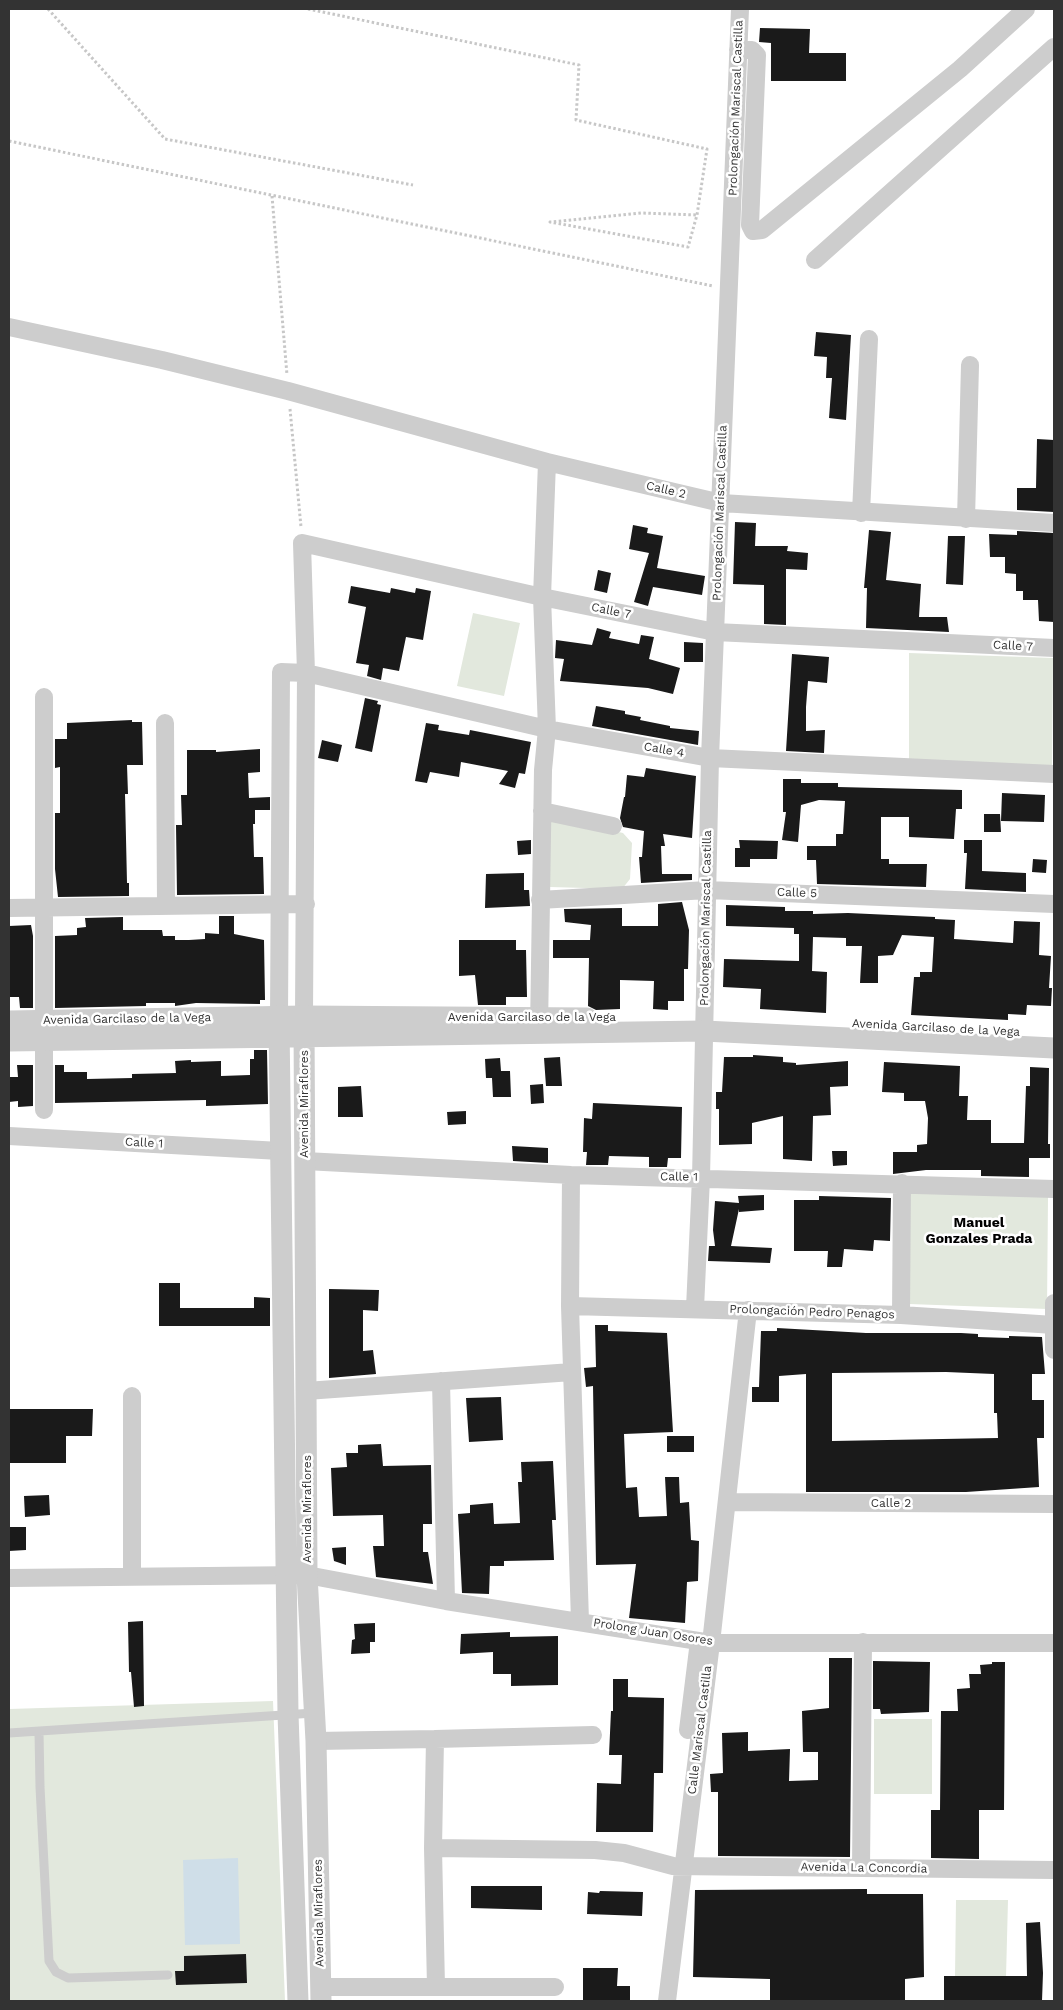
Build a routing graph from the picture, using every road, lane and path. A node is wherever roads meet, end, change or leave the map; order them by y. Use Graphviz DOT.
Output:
graph roads {
  1 [pos="48,9"];
  2 [pos="308,9"];
  3 [pos="740,9"];
  4 [pos="1026,9"];
  5 [pos="1054,47"];
  6 [pos="738,50"];
  7 [pos="9,141"];
  8 [pos="412,185"];
  9 [pos="272,196"];
  10 [pos="698,215"];
  11 [pos="815,260"];
  12 [pos="728,290"];
  13 [pos="9,327"];
  14 [pos="869,339"];
  15 [pos="970,365"];
  16 [pos="288,391"];
  17 [pos="547,462"];
  18 [pos="721,503"];
  19 [pos="861,513"];
  20 [pos="966,519"];
  21 [pos="1054,524"];
  22 [pos="302,543"];
  23 [pos="542,597"];
  24 [pos="715,632"];
  25 [pos="1054,648"];
  26 [pos="306,672"];
  27 [pos="44,697"];
  28 [pos="164,723"];
  29 [pos="546,729"];
  30 [pos="710,758"];
  31 [pos="1054,774"];
  32 [pos="542,811"];
  33 [pos="613,826"];
  34 [pos="707,890"];
  35 [pos="540,900"];
  36 [pos="281,904"];
  37 [pos="306,904"];
  38 [pos="1054,904"];
  39 [pos="166,906"];
  40 [pos="9,908"];
  41 [pos="45,908"];
  42 [pos="280,1016"];
  43 [pos="304,1016"];
  44 [pos="9,1021"];
  45 [pos="704,1024"];
  46 [pos="539,1026"];
  47 [pos="43,1030"];
  48 [pos="1054,1034"];
  49 [pos="279,1038"];
  50 [pos="304,1038"];
  51 [pos="9,1041"];
  52 [pos="1054,1048"];
  53 [pos="44,1110"];
  54 [pos="9,1136"];
  55 [pos="280,1151"];
  56 [pos="305,1161"];
  57 [pos="571,1175"];
  58 [pos="701,1178"];
  59 [pos="902,1183"];
  60 [pos="1054,1189"];
  61 [pos="1054,1303"];
  62 [pos="570,1306"];
  63 [pos="694,1308"];
  64 [pos="748,1310"];
  65 [pos="900,1315"];
  66 [pos="1054,1325"];
  67 [pos="1054,1350"];
  68 [pos="572,1372"];
  69 [pos="441,1381"];
  70 [pos="306,1391"];
  71 [pos="132,1396"];
  72 [pos="728,1502"];
  73 [pos="1054,1504"];
  74 [pos="286,1575"];
  75 [pos="308,1575"];
  76 [pos="132,1577"];
  77 [pos="9,1578"];
  78 [pos="446,1601"];
  79 [pos="580,1621"];
  80 [pos="705,1642"];
  81 [pos="863,1642"];
  82 [pos="1054,1643"];
  83 [pos="315,1713"];
  84 [pos="288,1714"];
  85 [pos="39,1732"];
  86 [pos="9,1733"];
  87 [pos="593,1735"];
  88 [pos="434,1739"];
  89 [pos="316,1741"];
  90 [pos="433,1848"];
  91 [pos="678,1866"];
  92 [pos="861,1868"];
  93 [pos="1054,1870"];
  94 [pos="168,1975"];
  95 [pos="436,1987"];
  96 [pos="555,1987"];
  97 [pos="321,1994"];
  98 [pos="298,2001"];
  99 [pos="655,2001"];
  100 [pos="667,2001"];
  1 -- 8 [label="path"];
  2 -- 10 [label="path"];
  3 -- 6 [label="street, Prolongación Mariscal Castilla"];
  4 -- 6 [label="street"];
  5 -- 11 [label="street"];
  6 -- 12 [label="street, Prolongación Mariscal Castilla"];
  7 -- 9 [label="path"];
  9 -- 12 [label="path"];
  9 -- 16 [label="path"];
  10 -- 10 [label="path"];
  12 -- 18 [label="street, Prolongación Mariscal Castilla"];
  13 -- 16 [label="street, Calle 2"];
  14 -- 19 [label="street"];
  15 -- 20 [label="street"];
  16 -- 17 [label="street, Calle 2"];
  16 -- 22 [label="path"];
  17 -- 18 [label="street, Calle 2"];
  17 -- 23 [label="street"];
  18 -- 19 [label="street, Calle 2"];
  18 -- 24 [label="street, Prolongación Mariscal Castilla"];
  19 -- 20 [label="street, Calle 2"];
  20 -- 21 [label="street, Calle 2"];
  22 -- 23 [label="street, Calle 7"];
  22 -- 26 [label="street"];
  23 -- 24 [label="street, Calle 7"];
  23 -- 29 [label="street"];
  24 -- 25 [label="street, Calle 7"];
  24 -- 30 [label="street, Prolongación Mariscal Castilla"];
  26 -- 29 [label="street, Calle 4"];
  26 -- 36 [label="street, Calle 4"];
  26 -- 37 [label="street"];
  27 -- 41 [label="street"];
  28 -- 39 [label="street"];
  29 -- 30 [label="street, Calle 4"];
  29 -- 32 [label="street"];
  30 -- 31 [label="street, Calle 4"];
  30 -- 34 [label="street, Prolongación Mariscal Castilla"];
  32 -- 33 [label="street"];
  32 -- 35 [label="street"];
  34 -- 35 [label="street, Calle 5"];
  34 -- 38 [label="street, Calle 5"];
  34 -- 45 [label="street, Prolongación Mariscal Castilla"];
  35 -- 46 [label="street"];
  36 -- 37 [label="street"];
  36 -- 39 [label="street"];
  36 -- 42 [label="street"];
  37 -- 43 [label="street"];
  39 -- 41 [label="street"];
  40 -- 41 [label="street"];
  41 -- 47 [label="street"];
  42 -- 43 [label="street, Avenida Garcilaso de la Vega"];
  42 -- 47 [label="street, Avenida Garcilaso de la Vega"];
  42 -- 49 [label="street, Avenida Miraflores"];
  43 -- 46 [label="street, Avenida Garcilaso de la Vega"];
  43 -- 50 [label="street, Avenida Miraflores"];
  44 -- 47 [label="street, Avenida Garcilaso de la Vega"];
  45 -- 46 [label="street, Avenida Garcilaso de la Vega"];
  45 -- 48 [label="street, Avenida Garcilaso de la Vega"];
  45 -- 52 [label="street, Avenida Garcilaso de la Vega"];
  45 -- 58 [label="street, Prolongación Mariscal Castilla"];
  46 -- 50 [label="street, Avenida Garcilaso de la Vega"];
  47 -- 49 [label="street, Avenida Garcilaso de la Vega"];
  47 -- 51 [label="street"];
  47 -- 53 [label="street"];
  49 -- 50 [label="street, Avenida Garcilaso de la Vega"];
  49 -- 55 [label="street, Avenida Miraflores"];
  50 -- 56 [label="street, Avenida Miraflores"];
  54 -- 55 [label="street, Calle 1"];
  55 -- 74 [label="street, Avenida Miraflores"];
  56 -- 57 [label="street, Calle 1"];
  56 -- 70 [label="street, Avenida Miraflores"];
  57 -- 58 [label="street, Calle 1"];
  57 -- 62 [label="street"];
  58 -- 59 [label="street, Calle 1"];
  58 -- 63 [label="street, Prolongación Mariscal Castilla"];
  59 -- 60 [label="street, Calle 1"];
  59 -- 65 [label="street"];
  61 -- 66 [label="street"];
  62 -- 63 [label="street, Prolongación Pedro Penagos"];
  62 -- 68 [label="street"];
  63 -- 64 [label="street, Prolongación Pedro Penagos"];
  64 -- 65 [label="street, Prolongación Pedro Penagos"];
  64 -- 72 [label="street, Calle Mariscal Castilla"];
  65 -- 66 [label="street, Prolongación Pedro Penagos"];
  66 -- 67 [label="street"];
  68 -- 69 [label="street"];
  68 -- 79 [label="street"];
  69 -- 70 [label="street"];
  69 -- 78 [label="street"];
  70 -- 75 [label="street, Avenida Miraflores"];
  71 -- 76 [label="street"];
  72 -- 73 [label="street, Calle 2"];
  72 -- 80 [label="street, Calle Mariscal Castilla"];
  74 -- 75 [label="street, Prolong Juan Osores"];
  74 -- 76 [label="street, Prolong Juan Osores"];
  74 -- 84 [label="street, Avenida Miraflores"];
  75 -- 78 [label="street, Prolong Juan Osores"];
  75 -- 83 [label="street, Avenida Miraflores"];
  76 -- 77 [label="street, Prolong Juan Osores"];
  78 -- 79 [label="street, Prolong Juan Osores"];
  79 -- 80 [label="street, Prolong Juan Osores"];
  80 -- 81 [label="street, Prolong Juan Osores"];
  80 -- 91 [label="street, Calle Mariscal Castilla"];
  81 -- 82 [label="street, Prolong Juan Osores"];
  81 -- 92 [label="street"];
  83 -- 84 [label="lane"];
  83 -- 89 [label="street, Avenida Miraflores"];
  84 -- 85 [label="lane"];
  84 -- 98 [label="street, Avenida Miraflores"];
  85 -- 86 [label="lane"];
  85 -- 94 [label="lane"];
  87 -- 88 [label="street"];
  88 -- 89 [label="street"];
  88 -- 90 [label="street"];
  89 -- 97 [label="street, Avenida Miraflores"];
  90 -- 91 [label="street, Avenida La Concordia"];
  90 -- 95 [label="street"];
  91 -- 92 [label="street, Avenida La Concordia"];
  91 -- 99 [label="street, Calle Mariscal Castilla"];
  91 -- 100 [label="street, Calle Mariscal Castilla"];
  92 -- 93 [label="street, Avenida La Concordia"];
  95 -- 96 [label="street"];
  95 -- 97 [label="street"];
}
